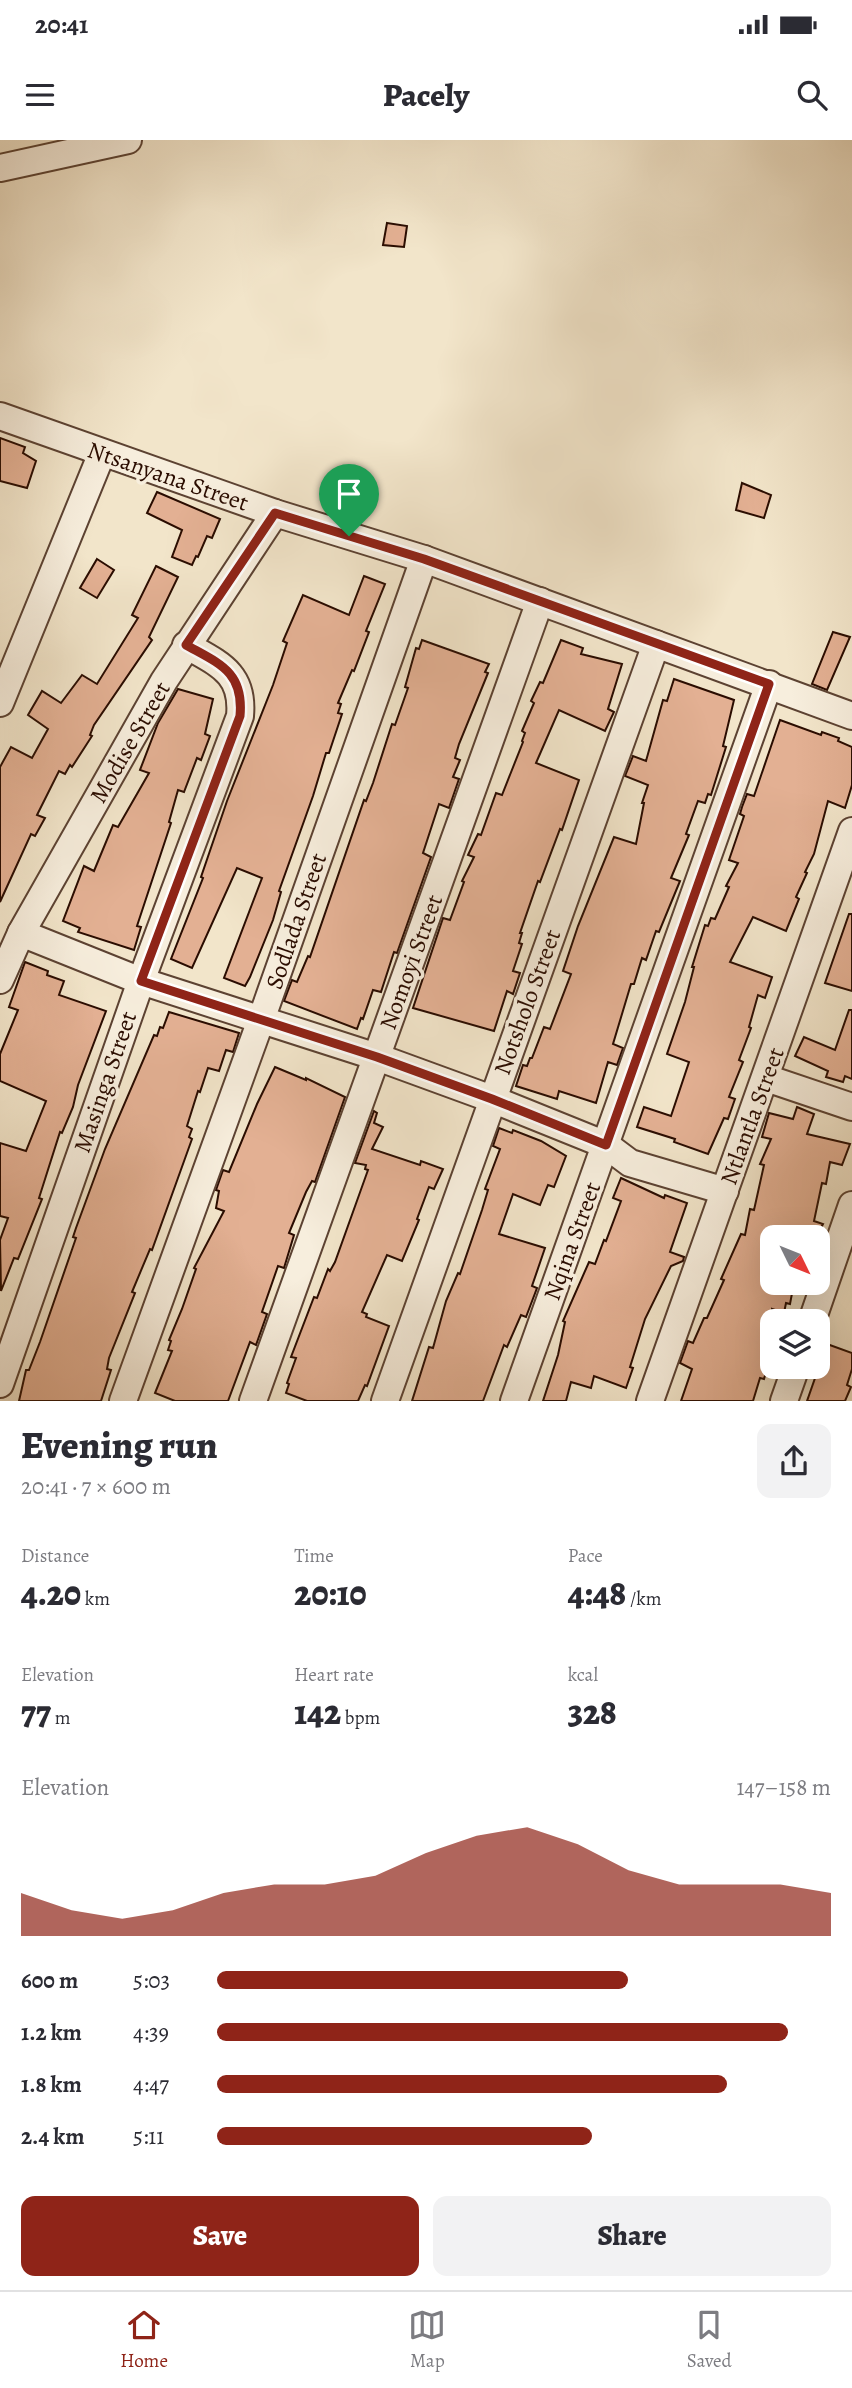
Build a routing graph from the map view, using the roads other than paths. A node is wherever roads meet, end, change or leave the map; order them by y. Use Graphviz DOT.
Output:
graph roads {
  1 [pos="128,140"];
  2 [pos="0,168"];
  3 [pos="0,416"];
  4 [pos="102,453"];
  5 [pos="275,513"];
  6 [pos="424,559"];
  7 [pos="540,601"];
  8 [pos="656,644"];
  9 [pos="186,645"];
  10 [pos="769,684"];
  11 [pos="0,703"];
  12 [pos="852,716"];
  13 [pos="852,831"];
  14 [pos="21,933"];
  15 [pos="0,979"];
  16 [pos="141,981"];
  17 [pos="261,1020"];
  18 [pos="377,1057"];
  19 [pos="766,1078"];
  20 [pos="492,1099"];
  21 [pos="852,1107"];
  22 [pos="606,1145"];
  23 [pos="725,1191"];
  24 [pos="852,1205"];
  25 [pos="816,1309"];
  26 [pos="792,1379"];
  27 [pos="0,1384"];
  28 [pos="123,1401"];
  29 [pos="254,1401"];
  30 [pos="385,1401"];
  31 [pos="514,1401"];
  32 [pos="650,1401"];
  33 [pos="785,1401"];
  1 -- 2 [label="street"];
  3 -- 4 [label="street, Ntsanyana Street"];
  4 -- 5 [label="street, Ntsanyana Street"];
  4 -- 11 [label="street"];
  5 -- 6 [label="street, Ntsanyana Street"];
  5 -- 9 [label="street, Modise Street"];
  6 -- 7 [label="street, Ntsanyana Street"];
  6 -- 17 [label="street, Sodlada Street"];
  7 -- 8 [label="street, Ntsanyana Street"];
  7 -- 18 [label="street, Nomoyi Street"];
  8 -- 10 [label="street, Ntsanyana Street"];
  8 -- 20 [label="street, Notsholo Street"];
  9 -- 14 [label="street, Modise Street"];
  9 -- 16 [label="street, Masinga Street"];
  10 -- 12 [label="street, Ntsanyana Street"];
  10 -- 22 [label="street, Nqina Street"];
  13 -- 19 [label="street, Ntlantla Street"];
  14 -- 15 [label="street, Modise Street"];
  14 -- 16 [label="street"];
  16 -- 17 [label="street"];
  16 -- 27 [label="street, Masinga Street"];
  17 -- 18 [label="street"];
  17 -- 28 [label="street, Sodlada Street"];
  18 -- 20 [label="street"];
  18 -- 29 [label="street, Nomoyi Street"];
  19 -- 21 [label="street"];
  19 -- 23 [label="street, Ntlantla Street"];
  20 -- 22 [label="street"];
  20 -- 30 [label="street, Notsholo Street"];
  22 -- 23 [label="street"];
  22 -- 31 [label="street, Nqina Street"];
  23 -- 32 [label="street, Ntlantla Street"];
  24 -- 25 [label="street"];
  26 -- 33 [label="street"];
}
